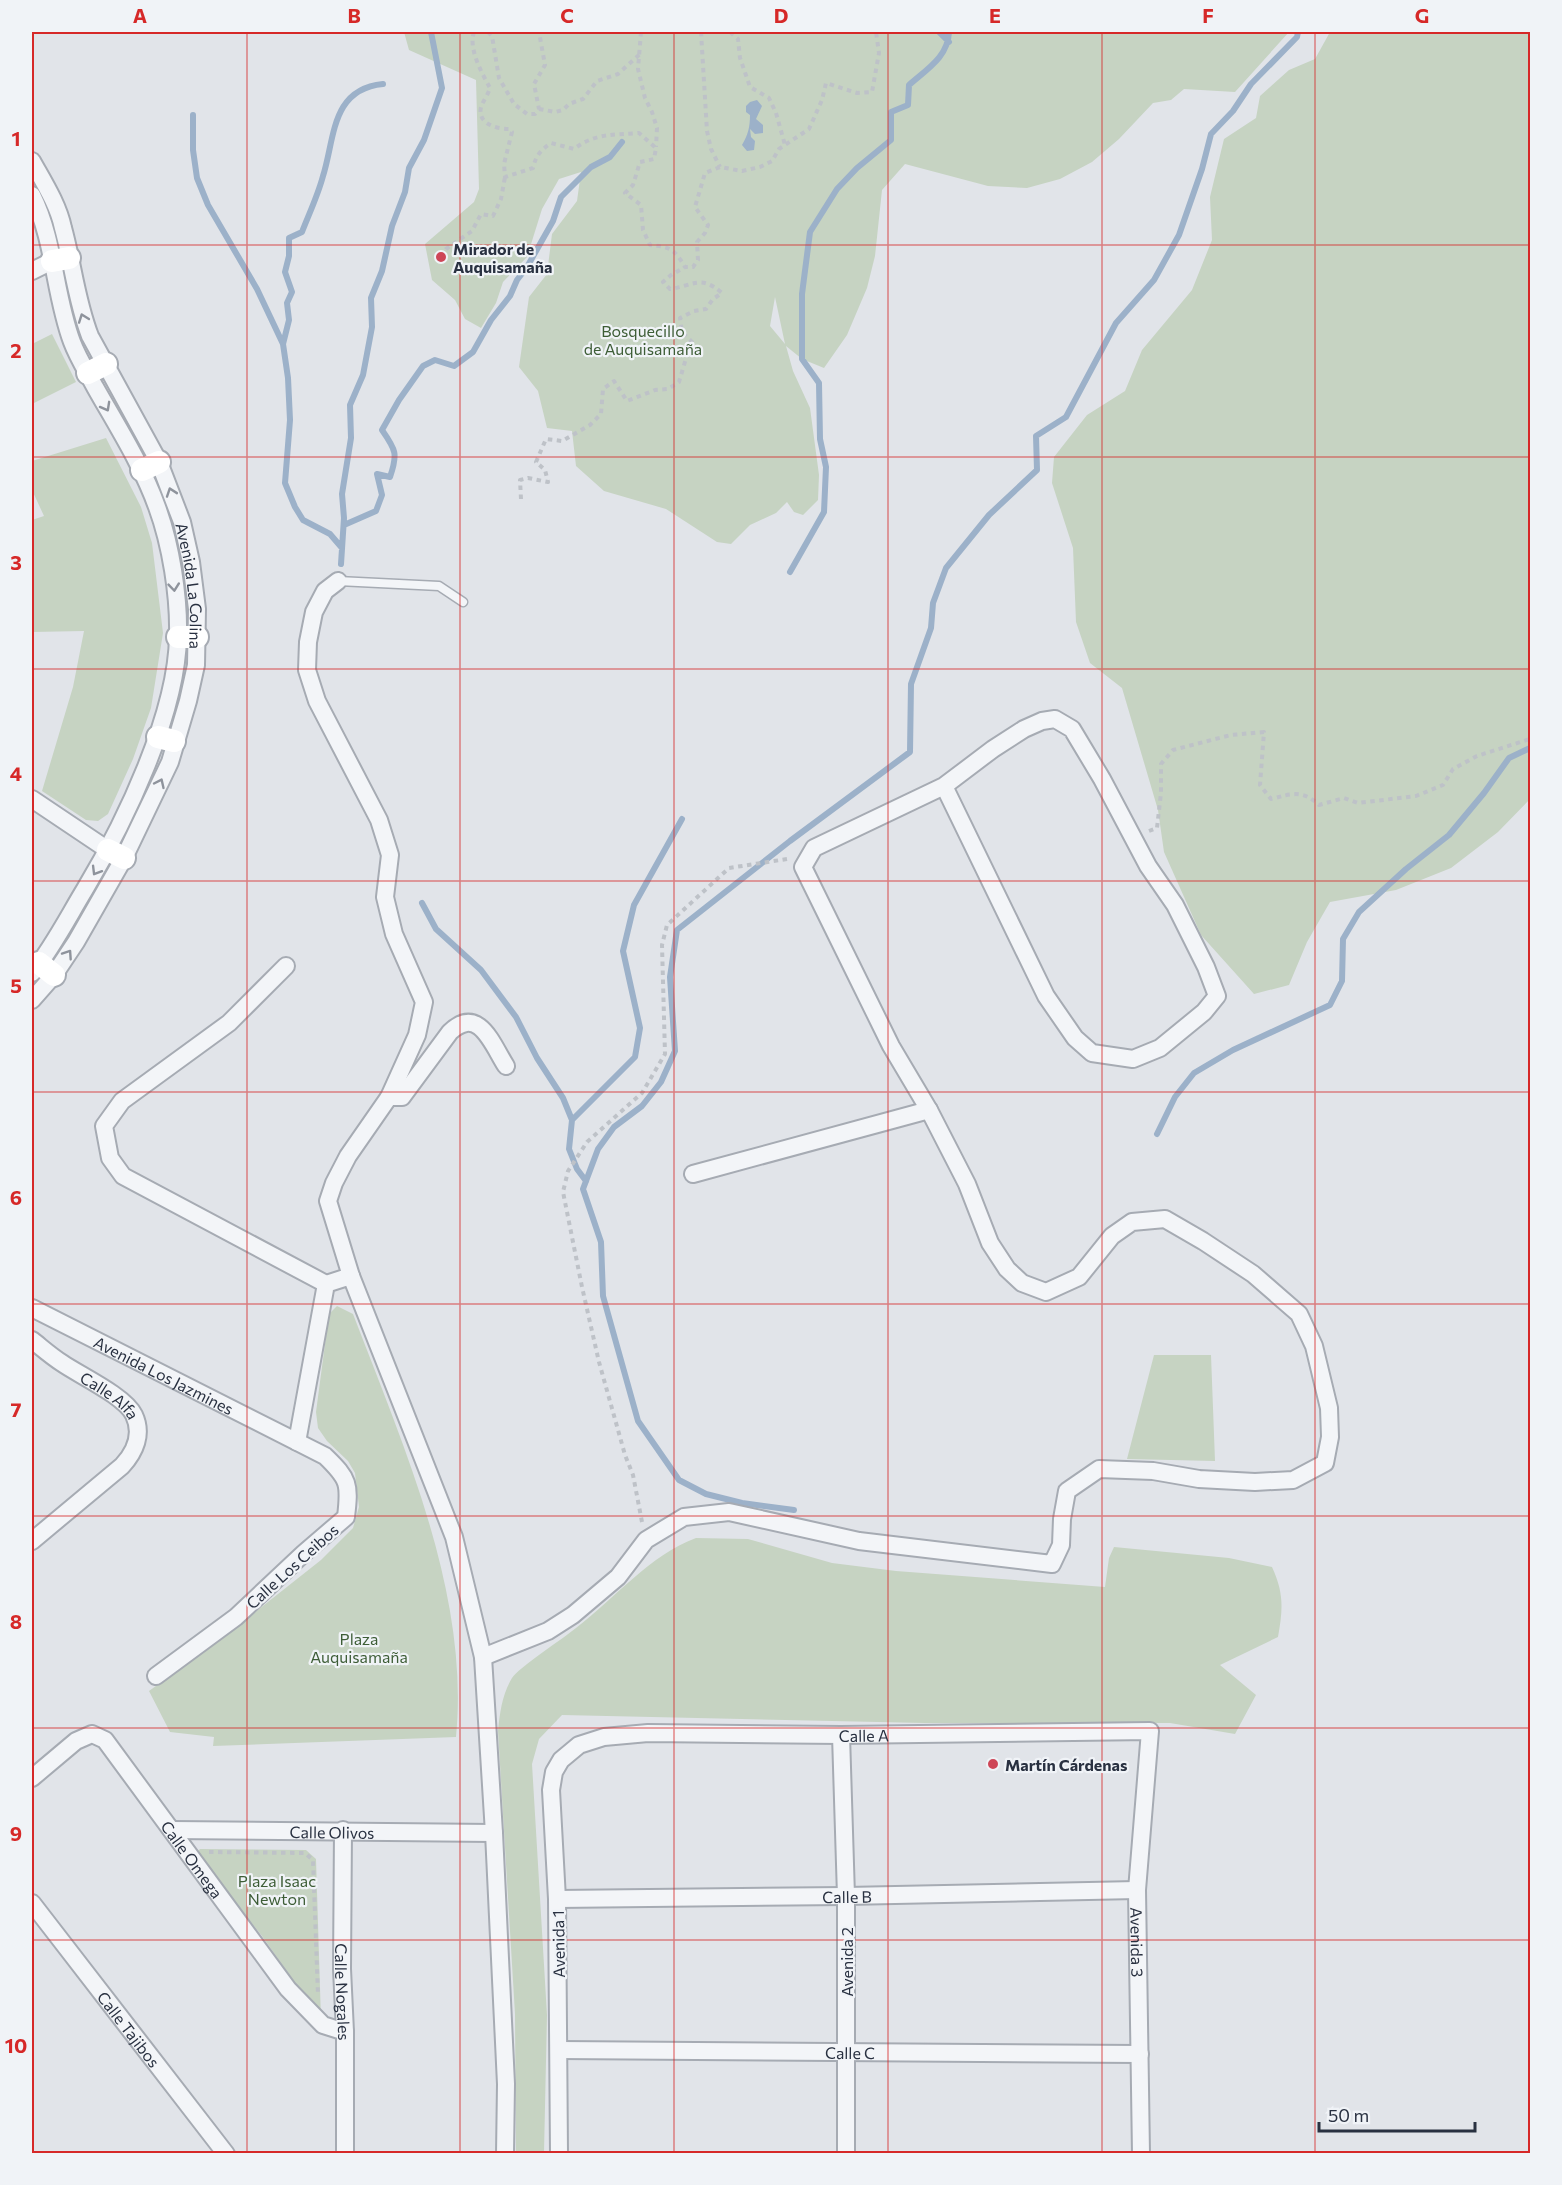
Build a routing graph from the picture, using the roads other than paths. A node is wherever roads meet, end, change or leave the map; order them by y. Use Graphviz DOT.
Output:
graph roads {
  1 [pos="32,160"];
  2 [pos="32,195"];
  3 [pos="51,264"];
  4 [pos="338,581"];
  5 [pos="463,602"];
  6 [pos="944,786"];
  7 [pos="32,799"];
  8 [pos="116,854"];
  9 [pos="286,966"];
  10 [pos="41,970"];
  11 [pos="32,1000"];
  12 [pos="506,1066"];
  13 [pos="389,1097"];
  14 [pos="929,1110"];
  15 [pos="693,1174"];
  16 [pos="351,1276"];
  17 [pos="326,1284"];
  18 [pos="35,1310"];
  19 [pos="32,1339"];
  20 [pos="297,1442"];
  21 [pos="32,1541"];
  22 [pos="483,1657"];
  23 [pos="156,1676"];
  24 [pos="1150,1731"];
  25 [pos="841,1735"];
  26 [pos="579,1745"];
  27 [pos="32,1778"];
  28 [pos="172,1830"];
  29 [pos="344,1830"];
  30 [pos="494,1833"];
  31 [pos="1137,1890"];
  32 [pos="846,1896"];
  33 [pos="557,1899"];
  34 [pos="32,1904"];
  35 [pos="345,2032"];
  36 [pos="559,2050"];
  37 [pos="845,2051"];
  38 [pos="1140,2054"];
  39 [pos="226,2154"];
  40 [pos="345,2154"];
  41 [pos="505,2154"];
  42 [pos="559,2154"];
  43 [pos="846,2154"];
  44 [pos="1141,2154"];
  1 -- 3 [label="street, Avenida La Colina"];
  2 -- 3 [label="street, Avenida La Colina"];
  3 -- 8 [label="street, Avenida La Colina"];
  4 -- 5 [label="lane"];
  4 -- 13 [label="street"];
  6 -- 6 [label="street"];
  6 -- 14 [label="street"];
  7 -- 8 [label="street"];
  8 -- 10 [label="street, Avenida La Colina"];
  9 -- 17 [label="street"];
  10 -- 11 [label="street, Avenida La Colina"];
  12 -- 13 [label="street"];
  13 -- 16 [label="street"];
  14 -- 15 [label="street"];
  14 -- 22 [label="street"];
  16 -- 17 [label="street"];
  16 -- 22 [label="street"];
  17 -- 20 [label="street"];
  18 -- 19 [label="street"];
  18 -- 20 [label="street, Avenida Los Jazmines"];
  19 -- 21 [label="street, Calle Alfa"];
  20 -- 23 [label="street, Calle Los Ceibos"];
  22 -- 30 [label="street"];
  24 -- 25 [label="street, Calle A"];
  24 -- 31 [label="street, Avenida 3"];
  25 -- 26 [label="street, Calle A"];
  25 -- 32 [label="street, Avenida 2"];
  26 -- 33 [label="street, Avenida 1"];
  27 -- 28 [label="street, Calle Omega"];
  28 -- 29 [label="street, Calle Olivos"];
  28 -- 35 [label="street, Calle Omega"];
  29 -- 30 [label="street, Calle Olivos"];
  29 -- 35 [label="street, Calle Nogales"];
  30 -- 41 [label="street"];
  31 -- 32 [label="street, Calle B"];
  31 -- 38 [label="street, Avenida 3"];
  32 -- 33 [label="street, Calle B"];
  32 -- 37 [label="street, Avenida 2"];
  33 -- 36 [label="street, Avenida 1"];
  34 -- 39 [label="street, Calle Tajibos"];
  35 -- 40 [label="street, Calle Nogales"];
  36 -- 37 [label="street, Calle C"];
  36 -- 42 [label="street, Avenida 1"];
  37 -- 38 [label="street, Calle C"];
  37 -- 43 [label="street, Avenida 2"];
  38 -- 44 [label="street, Avenida 3"];
}
